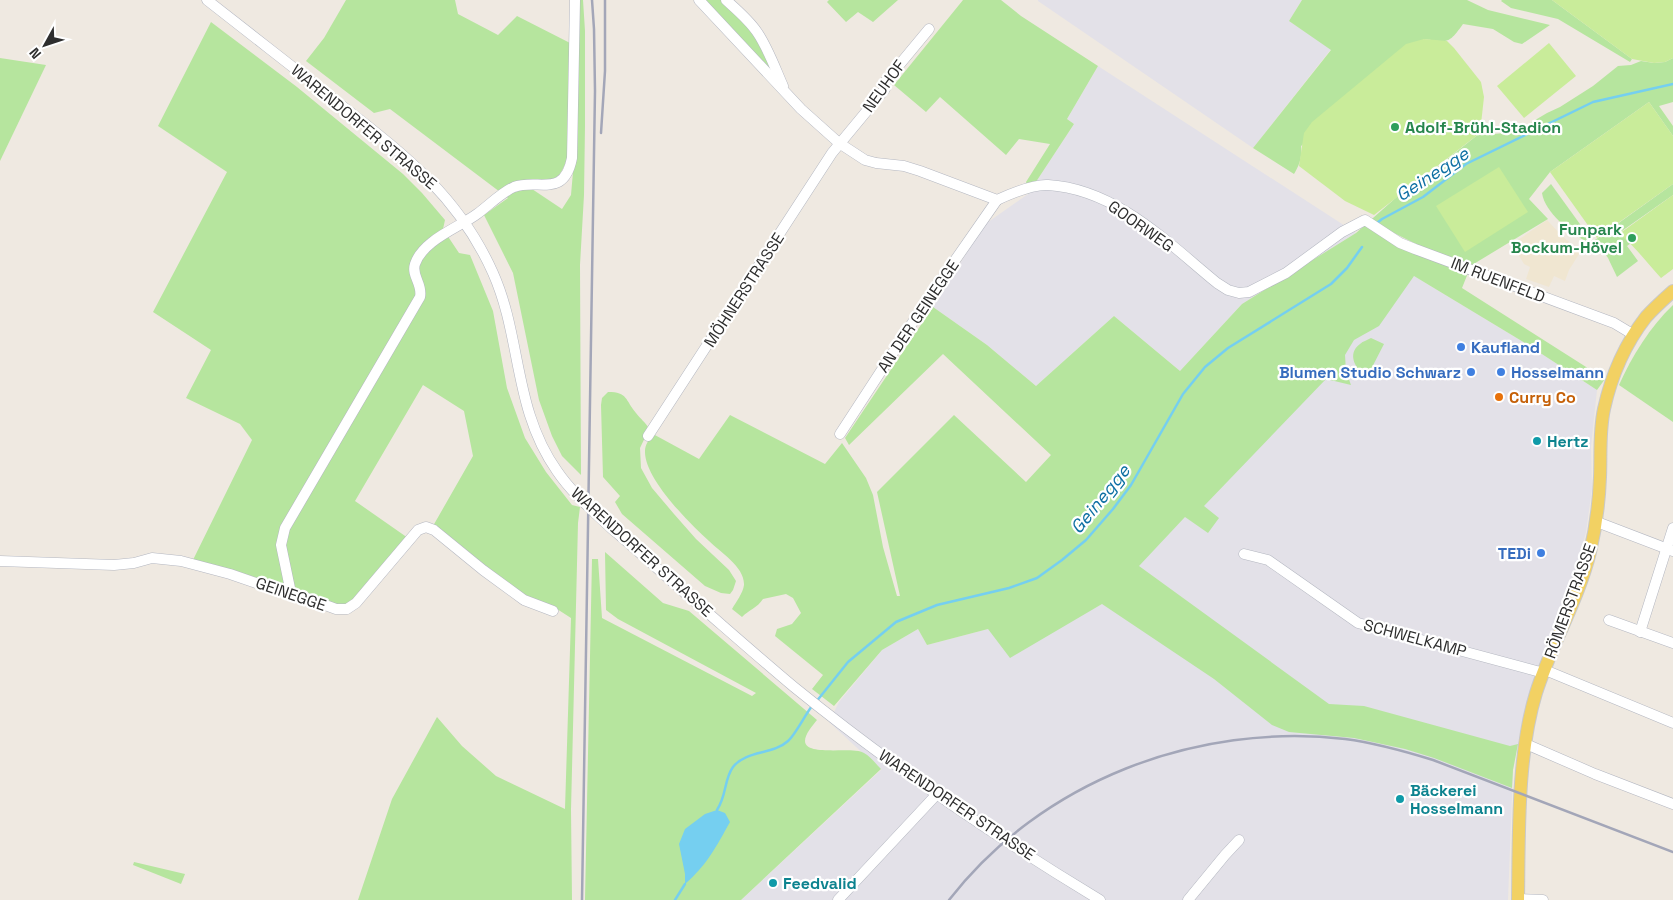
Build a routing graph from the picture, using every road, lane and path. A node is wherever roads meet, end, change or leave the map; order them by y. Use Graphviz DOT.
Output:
graph roads {
  1 [pos="207,0"];
  2 [pos="575,0"];
  3 [pos="698,0"];
  4 [pos="726,0"];
  5 [pos="929,29"];
  6 [pos="787,94"];
  7 [pos="840,143"];
  8 [pos="997,200"];
  9 [pos="1365,220"];
  10 [pos="464,222"];
  11 [pos="1673,291"];
  12 [pos="1634,335"];
  13 [pos="840,434"];
  14 [pos="648,436"];
  15 [pos="1597,522"];
  16 [pos="1673,528"];
  17 [pos="1670,550"];
  18 [pos="1244,554"];
  19 [pos="0,561"];
  20 [pos="287,577"];
  21 [pos="276,590"];
  22 [pos="291,593"];
  23 [pos="553,610"];
  24 [pos="1609,620"];
  25 [pos="1640,632"];
  26 [pos="1673,643"];
  27 [pos="1544,672"];
  28 [pos="1673,723"];
  29 [pos="1526,744"];
  30 [pos="937,794"];
  31 [pos="1673,804"];
  32 [pos="1239,840"];
  33 [pos="1518,899"];
  34 [pos="838,900"];
  35 [pos="1100,900"];
  36 [pos="1188,900"];
  37 [pos="1543,900"];
  1 -- 10 [label="street, WARENDORFER STRASSE"];
  2 -- 10 [label="street"];
  3 -- 6 [label="street"];
  4 -- 6 [label="street"];
  5 -- 7 [label="street, NEUHOF"];
  6 -- 7 [label="street"];
  7 -- 8 [label="street"];
  7 -- 14 [label="street, MÖHNERSTRASSE"];
  8 -- 9 [label="street, GOORWEG"];
  8 -- 13 [label="street, AN DER GEINEGGE"];
  9 -- 12 [label="street, IM RUENFELD"];
  10 -- 20 [label="street"];
  10 -- 30 [label="street, WARENDORFER STRASSE"];
  11 -- 12 [label="main road, RÖMERSTRASSE"];
  12 -- 15 [label="main road, RÖMERSTRASSE"];
  15 -- 17 [label="street"];
  15 -- 27 [label="main road, RÖMERSTRASSE"];
  16 -- 17 [label="street"];
  17 -- 25 [label="street"];
  18 -- 27 [label="street, SCHWELKAMP"];
  19 -- 21 [label="street, GEINEGGE"];
  20 -- 21 [label="street"];
  20 -- 22 [label="street"];
  21 -- 22 [label="street, GEINEGGE"];
  22 -- 23 [label="street, GEINEGGE"];
  24 -- 25 [label="street"];
  25 -- 26 [label="street"];
  27 -- 28 [label="street, SCHWELKAMP"];
  27 -- 29 [label="main road, RÖMERSTRASSE"];
  29 -- 31 [label="street"];
  29 -- 33 [label="main road, RÖMERSTRASSE"];
  30 -- 34 [label="street"];
  30 -- 35 [label="street, WARENDORFER STRASSE"];
  32 -- 36 [label="street"];
  33 -- 37 [label="street"];
}
